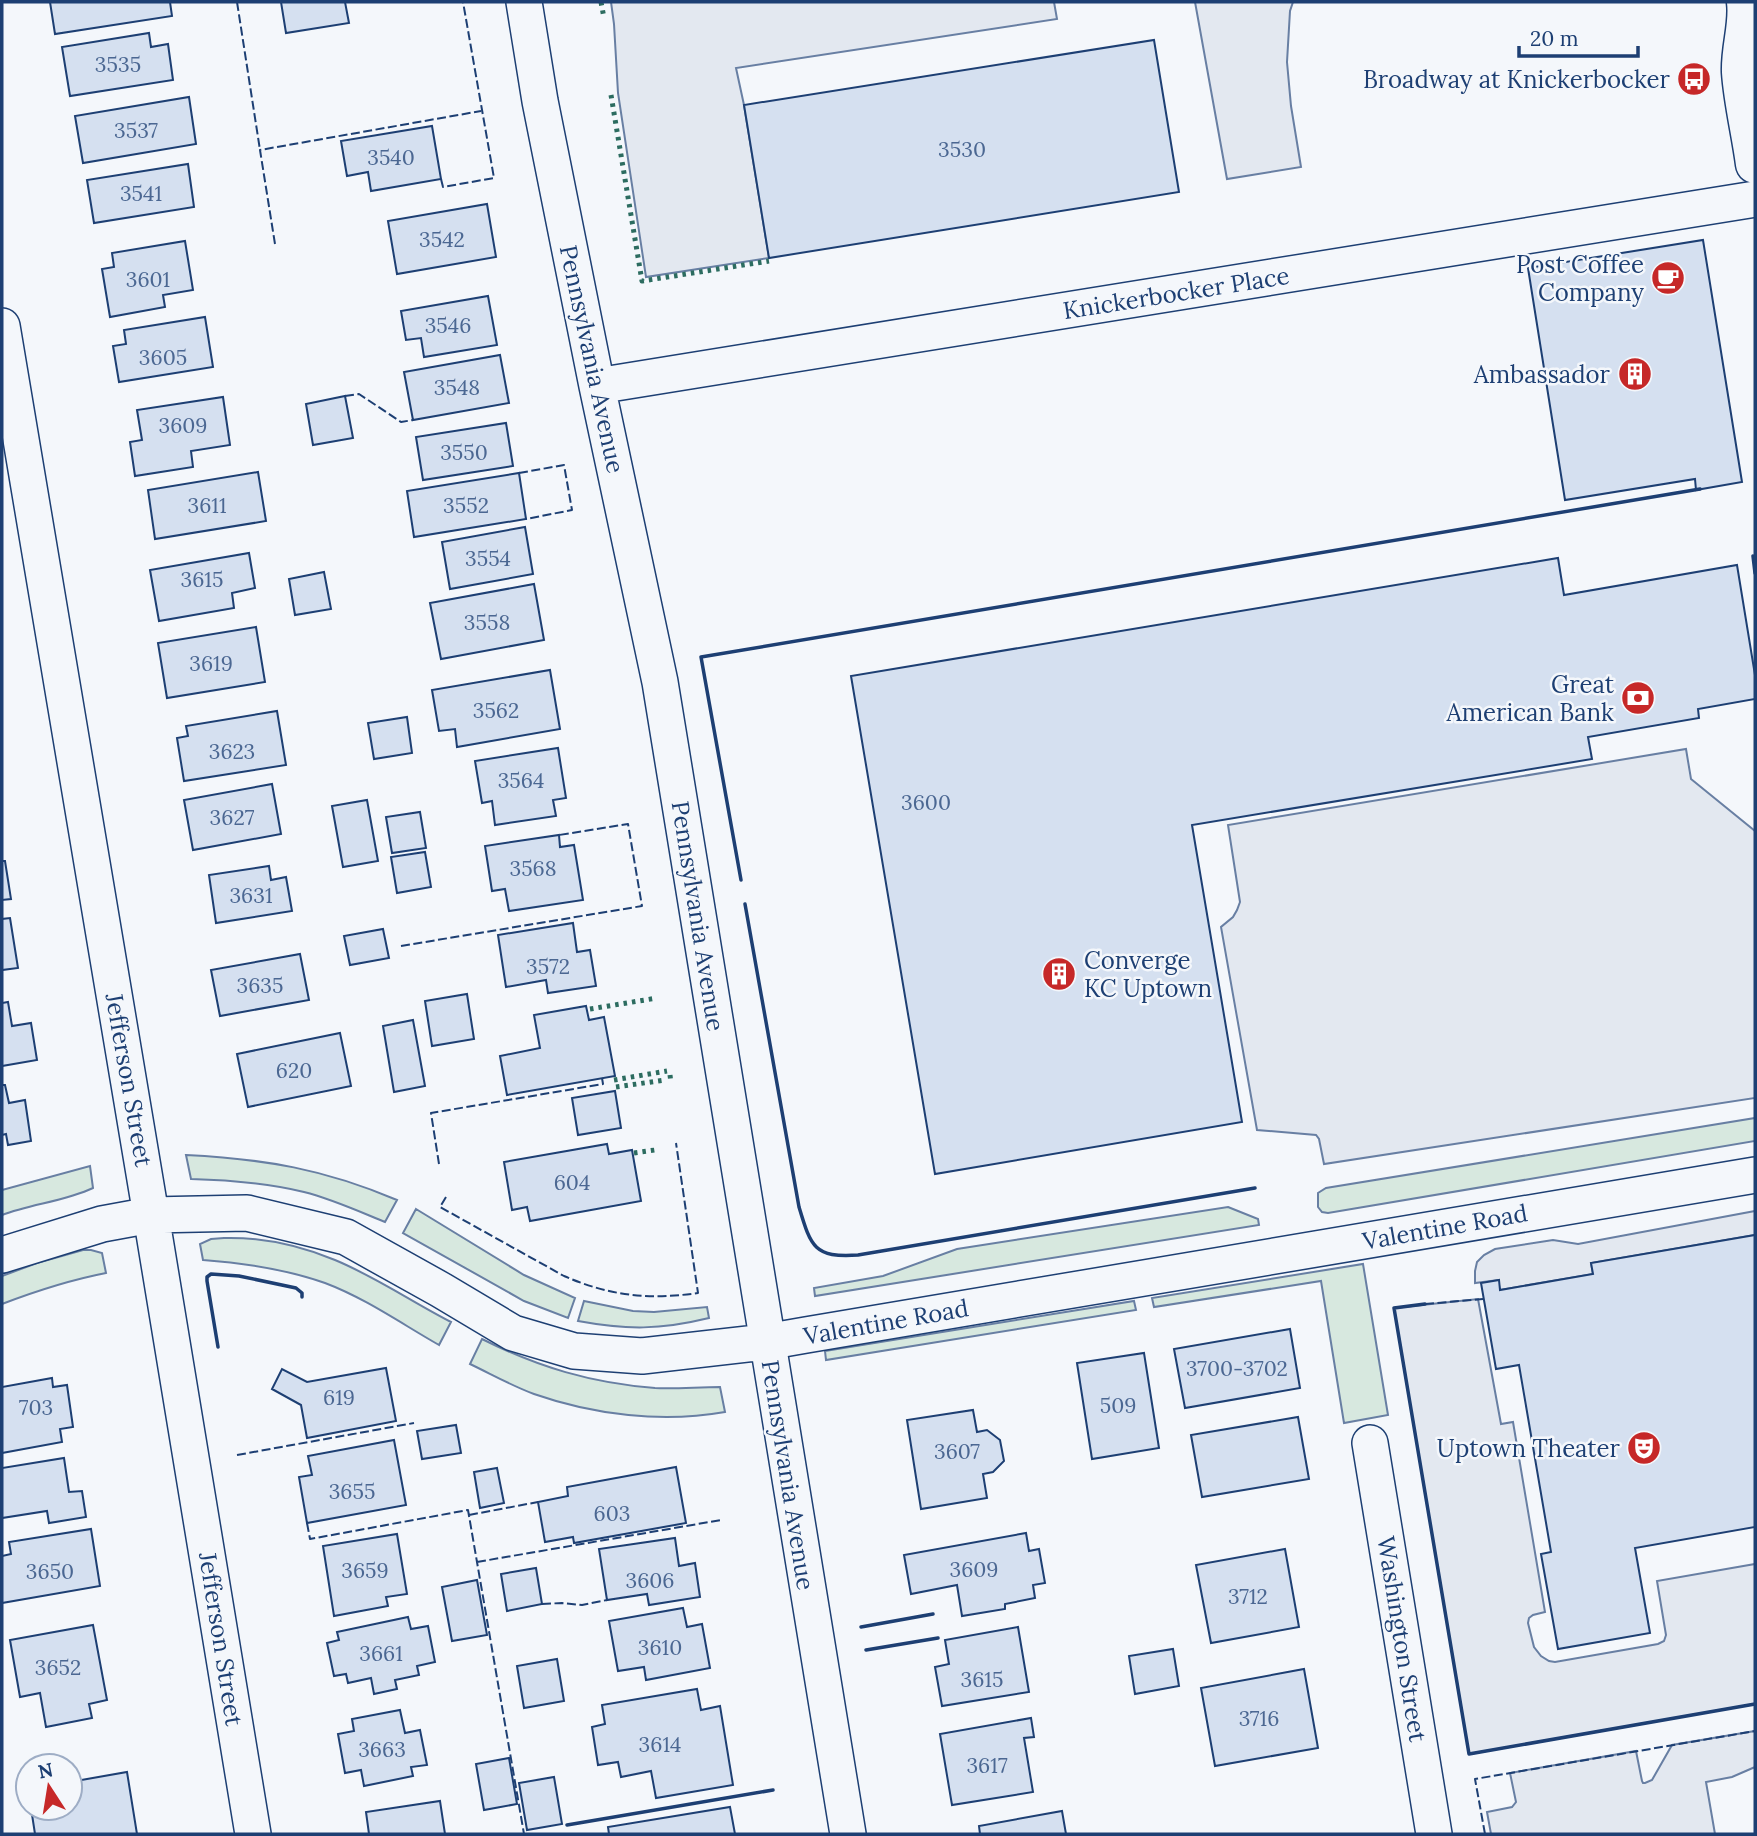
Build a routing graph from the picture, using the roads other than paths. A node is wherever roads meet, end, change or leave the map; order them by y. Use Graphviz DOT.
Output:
graph roads {
  1 [pos="524,2"];
  2 [pos="1749,13"];
  3 [pos="1755,164"];
  4 [pos="1755,199"];
  5 [pos="2,326"];
  6 [pos="597,386"];
  7 [pos="1755,1175"];
  8 [pos="152,1215"];
  9 [pos="2,1255"];
  10 [pos="766,1342"];
  11 [pos="1370,1443"];
  12 [pos="253,1834"];
  13 [pos="848,1834"];
  14 [pos="1434,1834"];
  1 -- 6 [label="street, Pennsylvania Avenue"];
  2 -- 3 [label="main road"];
  4 -- 6 [label="street, Knickerbocker Place"];
  5 -- 8 [label="street, Jefferson Street"];
  6 -- 10 [label="street, Pennsylvania Avenue"];
  7 -- 10 [label="street, Valentine Road"];
  8 -- 9 [label="street, Valentine Road"];
  8 -- 10 [label="street, Valentine Road"];
  8 -- 12 [label="street, Jefferson Street"];
  10 -- 13 [label="street, Pennsylvania Avenue"];
  11 -- 14 [label="street, Washington Street"];
}
